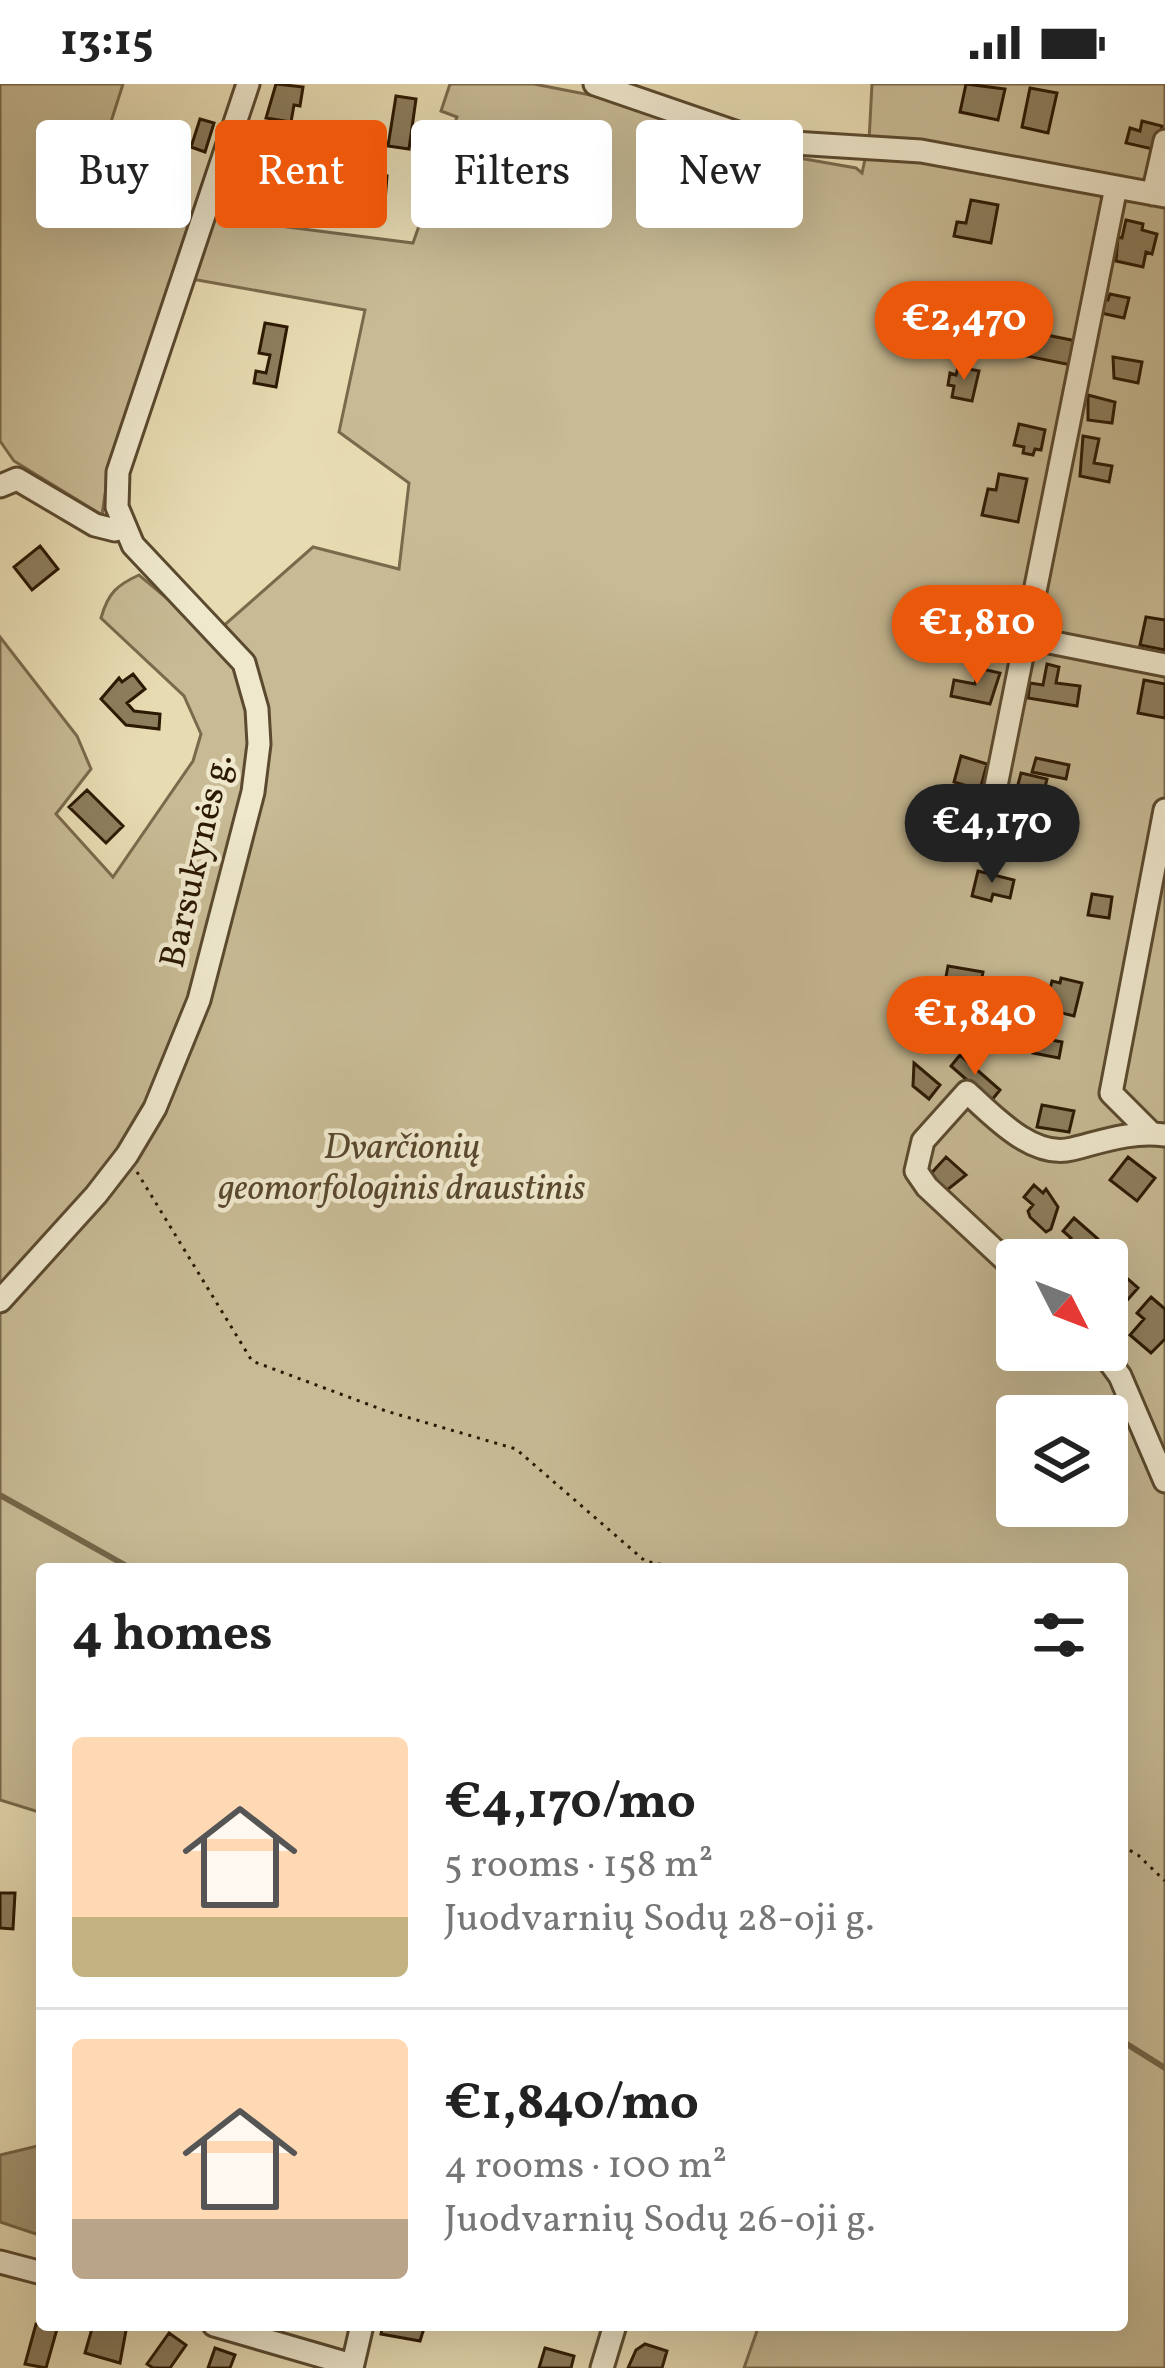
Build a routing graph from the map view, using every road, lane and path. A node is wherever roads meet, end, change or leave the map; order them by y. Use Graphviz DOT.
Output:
graph roads {
  1 [pos="248,84"];
  2 [pos="596,84"];
  3 [pos="1165,141"];
  4 [pos="1116,187"];
  5 [pos="1159,195"];
  6 [pos="0,486"];
  7 [pos="122,525"];
  8 [pos="1024,637"];
  9 [pos="1165,665"];
  10 [pos="1165,810"];
  11 [pos="982,818"];
  12 [pos="1158,1134"];
  13 [pos="127,1155"];
  14 [pos="996,1251"];
  15 [pos="0,1301"];
  16 [pos="1116,1371"];
  17 [pos="1165,1480"];
  18 [pos="655,1563"];
  19 [pos="1128,1849"];
  20 [pos="1165,1881"];
  21 [pos="0,2262"];
  22 [pos="36,2271"];
  23 [pos="234,2331"];
  24 [pos="361,2331"];
  25 [pos="613,2331"];
  26 [pos="352,2366"];
  27 [pos="602,2368"];
  1 -- 7 [label="street"];
  2 -- 4 [label="street"];
  3 -- 5 [label="street"];
  4 -- 5 [label="street"];
  4 -- 8 [label="street"];
  6 -- 7 [label="street"];
  7 -- 13 [label="street, Barsukynės g."];
  8 -- 9 [label="street"];
  8 -- 11 [label="street"];
  10 -- 12 [label="street"];
  12 -- 14 [label="street"];
  13 -- 15 [label="street, Barsukynės g."];
  13 -- 18 [label="path"];
  16 -- 17 [label="street"];
  19 -- 20 [label="path"];
  21 -- 22 [label="street"];
  23 -- 26 [label="street"];
  24 -- 26 [label="street"];
  25 -- 27 [label="street"];
}
